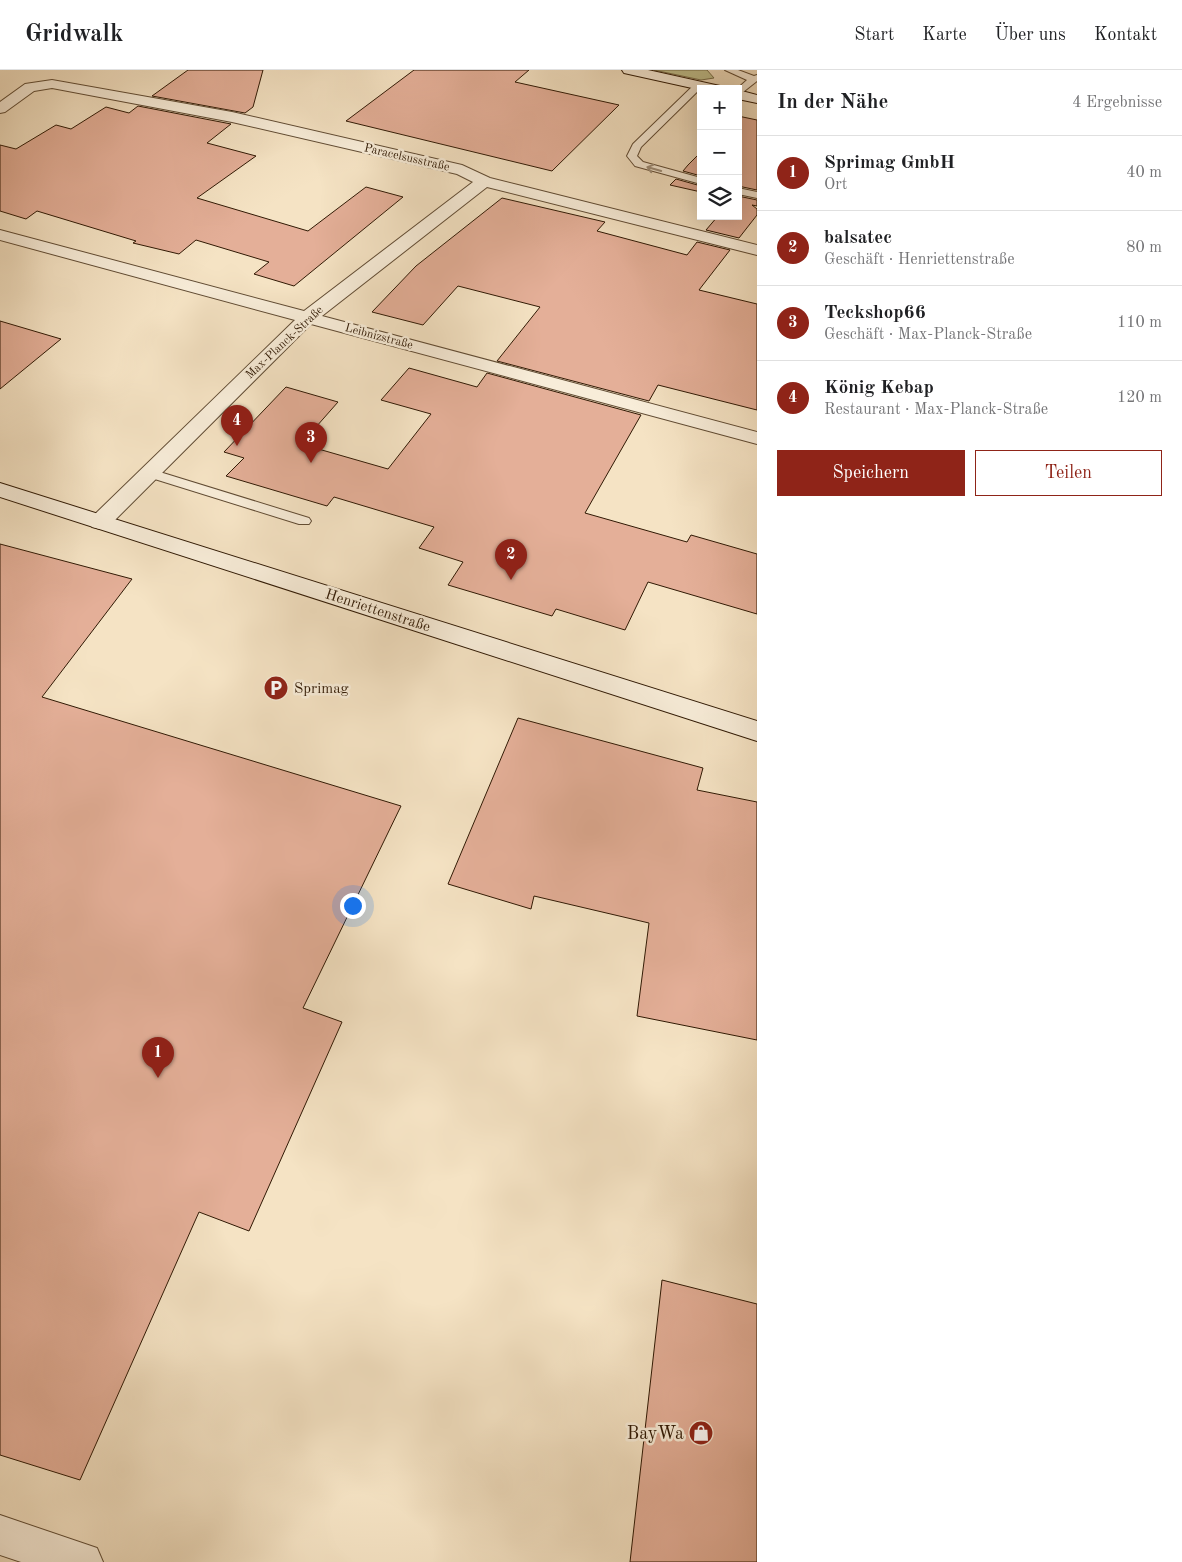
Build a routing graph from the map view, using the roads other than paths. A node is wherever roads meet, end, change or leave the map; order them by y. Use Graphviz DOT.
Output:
graph roads {
  1 [pos="629,70"];
  2 [pos="730,70"];
  3 [pos="755,78"];
  4 [pos="699,85"];
  5 [pos="697,87"];
  6 [pos="742,90"];
  7 [pos="742,95"];
  8 [pos="757,99"];
  9 [pos="0,108"];
  10 [pos="697,180"];
  11 [pos="484,181"];
  12 [pos="742,192"];
  13 [pos="757,196"];
  14 [pos="0,235"];
  15 [pos="757,250"];
  16 [pos="308,317"];
  17 [pos="757,438"];
  18 [pos="150,473"];
  19 [pos="0,490"];
  20 [pos="304,521"];
  21 [pos="100,522"];
  22 [pos="757,731"];
  23 [pos="0,1535"];
  24 [pos="83,1562"];
  1 -- 4 [label="street"];
  2 -- 3 [label="lane"];
  3 -- 6 [label="lane"];
  10 -- 5 [label="lane, one-way"];
  7 -- 8 [label="street"];
  9 -- 11 [label="street, Paracelsusstraße"];
  11 -- 15 [label="street, Paracelsusstraße"];
  11 -- 16 [label="street, Max-Planck-Straße"];
  12 -- 13 [label="lane"];
  14 -- 16 [label="street, Leibnizstraße"];
  16 -- 17 [label="street, Leibnizstraße"];
  16 -- 18 [label="street, Max-Planck-Straße"];
  18 -- 20 [label="lane"];
  18 -- 21 [label="street, Max-Planck-Straße"];
  19 -- 21 [label="street, Henriettenstraße"];
  21 -- 22 [label="street, Henriettenstraße"];
  23 -- 24 [label="street"];
}
